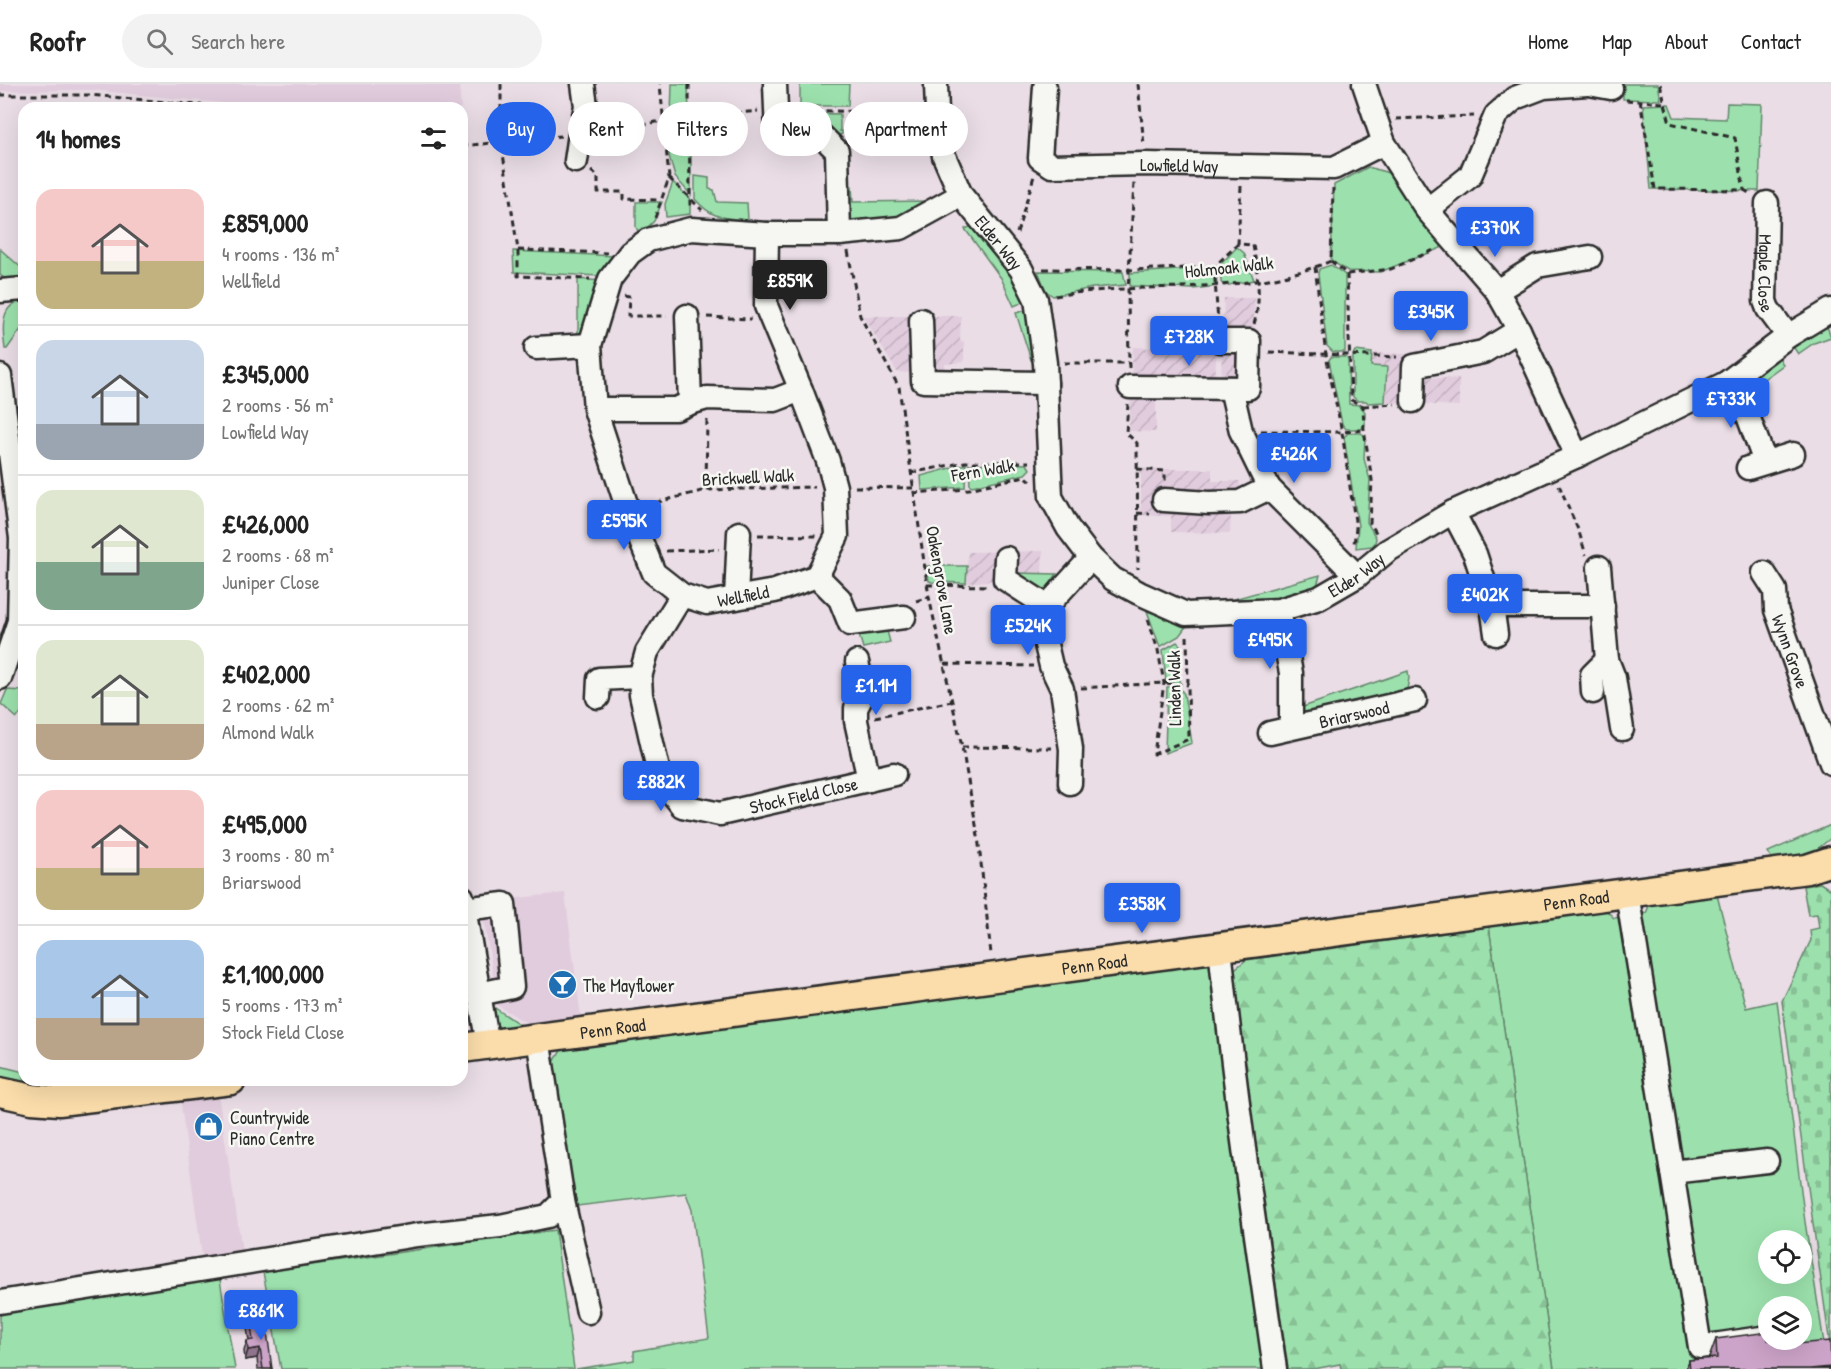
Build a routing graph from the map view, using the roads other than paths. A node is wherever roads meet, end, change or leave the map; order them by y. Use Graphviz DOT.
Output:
graph roads {
  1 [pos="583,84"];
  2 [pos="775,84"];
  3 [pos="936,84"];
  4 [pos="1364,84"];
  5 [pos="1588,84"];
  6 [pos="1045,87"];
  7 [pos="1611,88"];
  8 [pos="1384,143"];
  9 [pos="576,161"];
  10 [pos="962,195"];
  11 [pos="1767,203"];
  12 [pos="1428,210"];
  13 [pos="767,234"];
  14 [pos="839,234"];
  15 [pos="1590,257"];
  16 [pos="18,290"];
  17 [pos="0,291"];
  18 [pos="1497,291"];
  19 [pos="1831,310"];
  20 [pos="687,316"];
  21 [pos="921,320"];
  22 [pos="1519,330"];
  23 [pos="1788,336"];
  24 [pos="1220,341"];
  25 [pos="590,345"];
  26 [pos="536,348"];
  27 [pos="1045,373"];
  28 [pos="0,376"];
  29 [pos="1726,383"];
  30 [pos="1130,387"];
  31 [pos="1240,388"];
  32 [pos="801,390"];
  33 [pos="1413,400"];
  34 [pos="698,401"];
  35 [pos="595,409"];
  36 [pos="1793,454"];
  37 [pos="1577,456"];
  38 [pos="6,480"];
  39 [pos="1269,488"];
  40 [pos="1164,500"];
  41 [pos="1453,512"];
  42 [pos="18,524"];
  43 [pos="739,533"];
  44 [pos="1091,558"];
  45 [pos="1599,567"];
  46 [pos="1006,568"];
  47 [pos="1354,573"];
  48 [pos="1764,573"];
  49 [pos="817,576"];
  50 [pos="682,595"];
  51 [pos="736,598"];
  52 [pos="1047,606"];
  53 [pos="1492,606"];
  54 [pos="1603,606"];
  55 [pos="1279,610"];
  56 [pos="904,617"];
  57 [pos="18,624"];
  58 [pos="1496,634"];
  59 [pos="1607,660"];
  60 [pos="857,662"];
  61 [pos="640,677"];
  62 [pos="0,678"];
  63 [pos="1593,692"];
  64 [pos="598,697"];
  65 [pos="1415,700"];
  66 [pos="1622,729"];
  67 [pos="1831,763"];
  68 [pos="894,774"];
  69 [pos="869,780"];
  70 [pos="1070,783"];
  71 [pos="1831,861"];
  72 [pos="1627,893"];
  73 [pos="468,903"];
  74 [pos="468,931"];
  75 [pos="1220,947"];
  76 [pos="479,994"];
  77 [pos="538,1038"];
  78 [pos="475,1047"];
  79 [pos="141,1086"];
  80 [pos="0,1092"];
  81 [pos="1767,1161"];
  82 [pos="1672,1172"];
  83 [pos="563,1201"];
  84 [pos="0,1302"];
  85 [pos="588,1312"];
  86 [pos="1758,1338"];
  87 [pos="1275,1369"];
  1 -- 9 [label="street"];
  2 -- 14 [label="street"];
  3 -- 10 [label="street, Elder Way"];
  4 -- 8 [label="street"];
  5 -- 7 [label="street"];
  5 -- 12 [label="street"];
  6 -- 8 [label="street, Lowfield Way"];
  8 -- 12 [label="street"];
  10 -- 14 [label="street, Wellfield"];
  10 -- 27 [label="street, Elder Way"];
  11 -- 23 [label="street, Maple Close"];
  12 -- 18 [label="street"];
  13 -- 14 [label="street, Wellfield"];
  13 -- 25 [label="street, Wellfield"];
  13 -- 32 [label="street"];
  15 -- 18 [label="street"];
  16 -- 17 [label="street"];
  18 -- 22 [label="street"];
  19 -- 23 [label="street, Elder Way"];
  20 -- 34 [label="street"];
  21 -- 27 [label="street"];
  22 -- 33 [label="street"];
  22 -- 37 [label="street"];
  23 -- 29 [label="street, Elder Way"];
  24 -- 31 [label="street"];
  25 -- 26 [label="street"];
  25 -- 35 [label="street, Wellfield"];
  27 -- 44 [label="street, Elder Way"];
  28 -- 38 [label="street"];
  29 -- 36 [label="street"];
  29 -- 37 [label="street, Elder Way"];
  30 -- 31 [label="street"];
  31 -- 39 [label="street"];
  32 -- 34 [label="street"];
  32 -- 49 [label="street"];
  34 -- 35 [label="street"];
  35 -- 50 [label="street, Wellfield"];
  37 -- 41 [label="street, Elder Way"];
  38 -- 42 [label="street"];
  39 -- 40 [label="street"];
  39 -- 47 [label="street"];
  41 -- 47 [label="street, Elder Way"];
  41 -- 53 [label="street"];
  43 -- 51 [label="street"];
  44 -- 52 [label="street"];
  44 -- 55 [label="street, Elder Way"];
  45 -- 54 [label="street"];
  46 -- 52 [label="street"];
  47 -- 55 [label="street, Elder Way"];
  48 -- 67 [label="street, Wynn Grove"];
  49 -- 51 [label="street, Wellfield"];
  49 -- 56 [label="street"];
  50 -- 51 [label="street, Wellfield"];
  50 -- 61 [label="street, Stock Field Close"];
  52 -- 70 [label="street"];
  53 -- 54 [label="street"];
  53 -- 58 [label="street"];
  54 -- 59 [label="street"];
  55 -- 65 [label="street, Briarswood"];
  57 -- 62 [label="street"];
  59 -- 63 [label="street"];
  59 -- 66 [label="street"];
  60 -- 69 [label="street, Stock Field Close"];
  61 -- 64 [label="street"];
  61 -- 69 [label="street, Stock Field Close"];
  68 -- 69 [label="street, Stock Field Close"];
  71 -- 72 [label="main road, Penn Road"];
  72 -- 75 [label="main road, Penn Road"];
  72 -- 82 [label="street"];
  73 -- 76 [label="street"];
  74 -- 76 [label="street"];
  75 -- 77 [label="main road, Penn Road"];
  75 -- 87 [label="street"];
  76 -- 78 [label="street"];
  77 -- 78 [label="main road, Penn Road"];
  77 -- 83 [label="street"];
  79 -- 80 [label="main road"];
  81 -- 82 [label="street"];
  82 -- 86 [label="street"];
  83 -- 84 [label="street"];
  83 -- 85 [label="street"];
}
